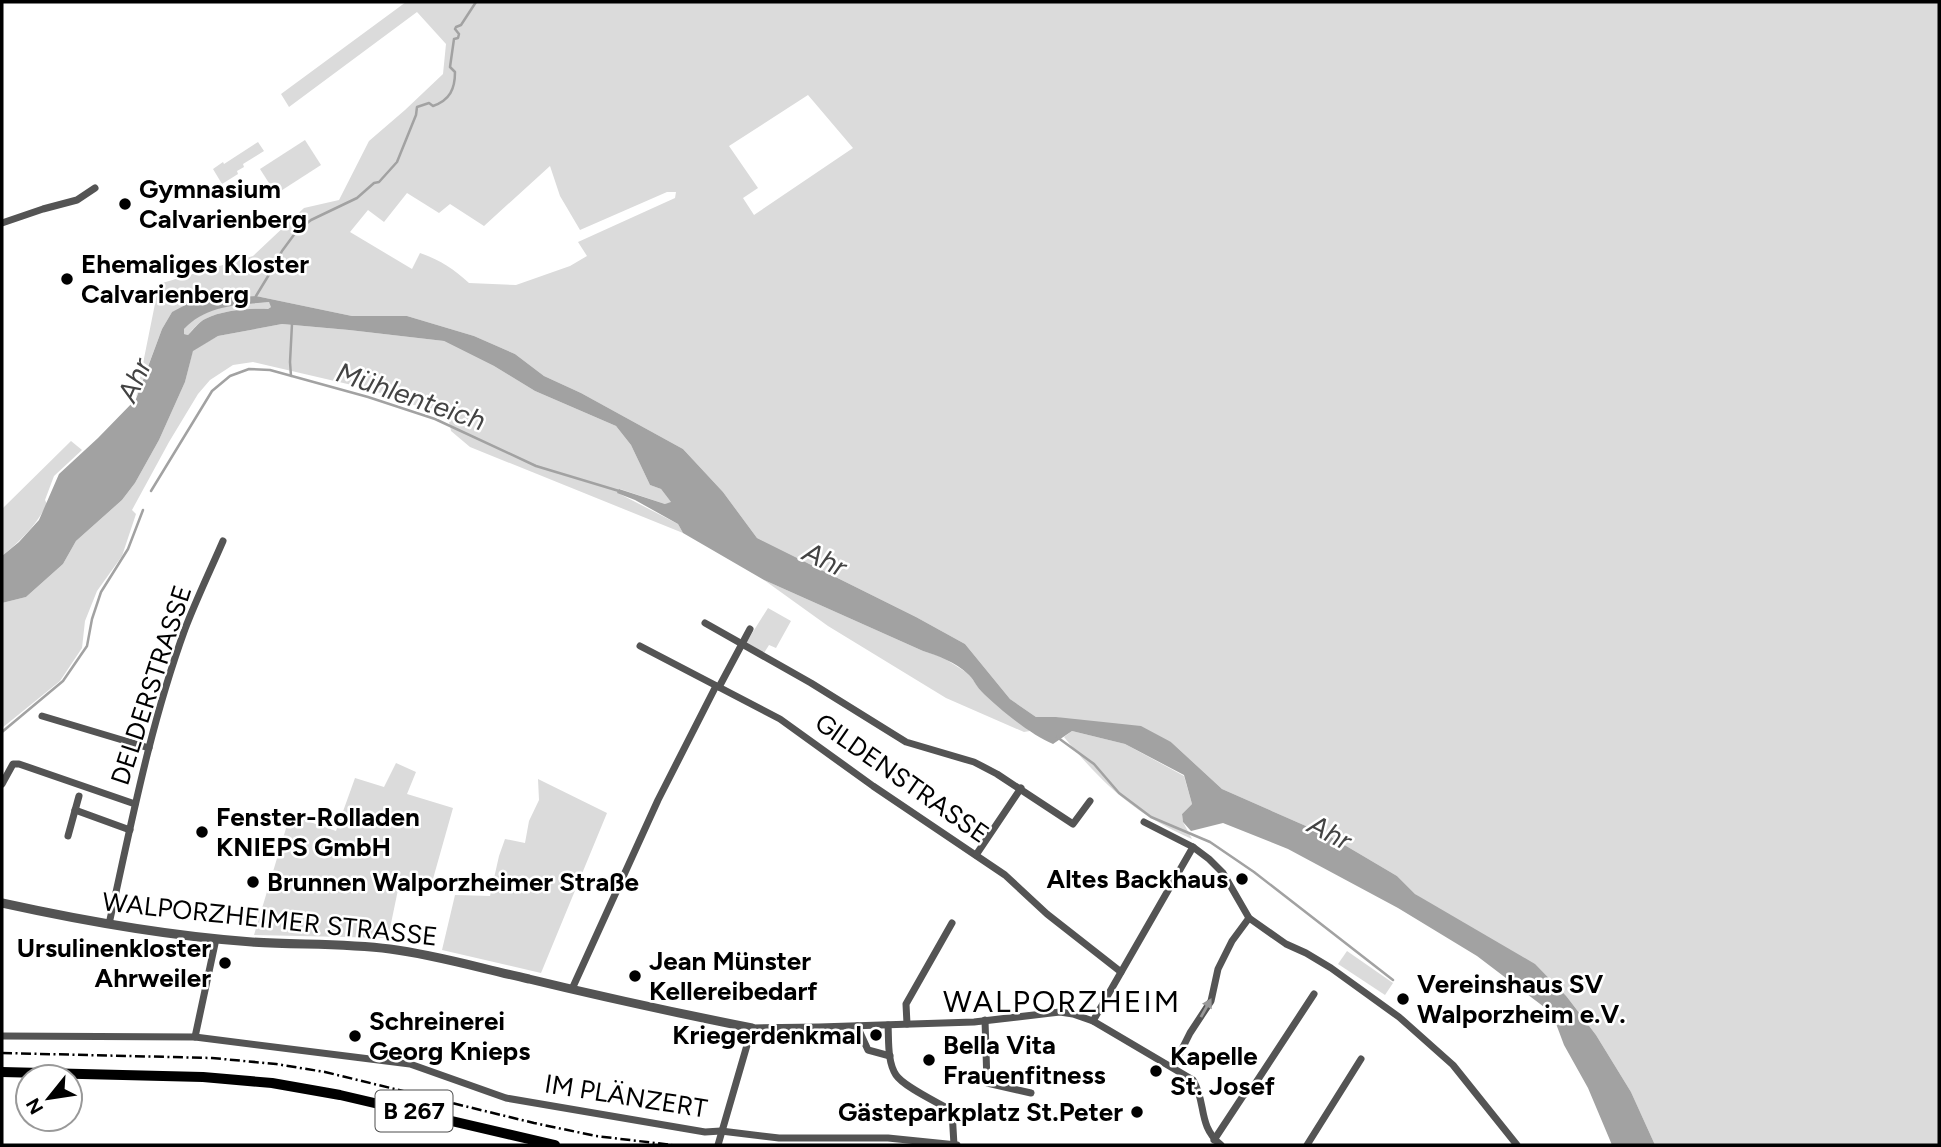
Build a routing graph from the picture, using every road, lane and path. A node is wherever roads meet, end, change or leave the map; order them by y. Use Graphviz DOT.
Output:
graph roads {
  1 [pos="95,188"];
  2 [pos="2,223"];
  3 [pos="223,541"];
  4 [pos="705,623"];
  5 [pos="750,629"];
  6 [pos="742,644"];
  7 [pos="640,646"];
  8 [pos="718,687"];
  9 [pos="42,716"];
  10 [pos="149,748"];
  11 [pos="2,784"];
  12 [pos="1021,788"];
  13 [pos="79,796"];
  14 [pos="1090,801"];
  15 [pos="135,804"];
  16 [pos="75,810"];
  17 [pos="1144,822"];
  18 [pos="130,830"];
  19 [pos="68,836"];
  20 [pos="1191,850"];
  21 [pos="976,855"];
  22 [pos="2,903"];
  23 [pos="1249,918"];
  24 [pos="952,923"];
  25 [pos="109,924"];
  26 [pos="216,939"];
  27 [pos="1121,972"];
  28 [pos="572,989"];
  29 [pos="1314,994"];
  30 [pos="985,1020"];
  31 [pos="1093,1021"];
  32 [pos="907,1024"];
  33 [pos="888,1025"];
  34 [pos="857,1026"];
  35 [pos="752,1028"];
  36 [pos="2,1037"];
  37 [pos="195,1037"];
  38 [pos="890,1056"];
  39 [pos="1361,1059"];
  40 [pos="1172,1067"];
  41 [pos="2,1072"];
  42 [pos="1031,1093"];
  43 [pos="721,1131"];
  44 [pos="1218,1143"];
  45 [pos="555,1145"];
  46 [pos="718,1145"];
  47 [pos="956,1145"];
  48 [pos="1307,1145"];
  49 [pos="1517,1145"];
  1 -- 2 [label="street"];
  3 -- 10 [label="street, DELDERSTRASSE"];
  4 -- 6 [label="street"];
  5 -- 6 [label="street"];
  6 -- 8 [label="street"];
  6 -- 12 [label="street"];
  7 -- 8 [label="street, GILDENSTRASSE"];
  8 -- 21 [label="street, GILDENSTRASSE"];
  8 -- 28 [label="street"];
  9 -- 10 [label="street"];
  10 -- 15 [label="street, DELDERSTRASSE"];
  11 -- 15 [label="street, DELDERSTRASSE"];
  12 -- 14 [label="street"];
  12 -- 21 [label="street"];
  13 -- 16 [label="street"];
  15 -- 18 [label="street, DELDERSTRASSE"];
  16 -- 18 [label="street"];
  16 -- 19 [label="street"];
  17 -- 20 [label="street"];
  18 -- 25 [label="street, DELDERSTRASSE"];
  20 -- 23 [label="street"];
  20 -- 27 [label="street"];
  21 -- 27 [label="street, GILDENSTRASSE"];
  22 -- 25 [label="street, WALPORZHEIMER STRASSE"];
  40 -- 23 [label="street, one-way"];
  23 -- 49 [label="street"];
  24 -- 32 [label="street"];
  25 -- 26 [label="street, WALPORZHEIMER STRASSE"];
  26 -- 28 [label="street, WALPORZHEIMER STRASSE"];
  26 -- 37 [label="street"];
  27 -- 31 [label="street"];
  28 -- 35 [label="street, WALPORZHEIMER STRASSE"];
  29 -- 44 [label="street"];
  30 -- 31 [label="street, WALPORZHEIMER STRASSE"];
  30 -- 32 [label="street, WALPORZHEIMER STRASSE"];
  30 -- 42 [label="street"];
  31 -- 40 [label="street, WALPORZHEIMER STRASSE"];
  32 -- 33 [label="street, WALPORZHEIMER STRASSE"];
  33 -- 34 [label="street, WALPORZHEIMER STRASSE"];
  33 -- 38 [label="street"];
  34 -- 35 [label="street, WALPORZHEIMER STRASSE"];
  34 -- 38 [label="street"];
  35 -- 43 [label="street"];
  36 -- 37 [label="street, IM PLÄNZERT"];
  37 -- 43 [label="street, IM PLÄNZERT"];
  38 -- 47 [label="street"];
  39 -- 48 [label="street"];
  40 -- 44 [label="street, WALPORZHEIMER STRASSE"];
  41 -- 45 [label="main road, B 267"];
  43 -- 46 [label="street"];
  43 -- 47 [label="street, IM PLÄNZERT"];
}
